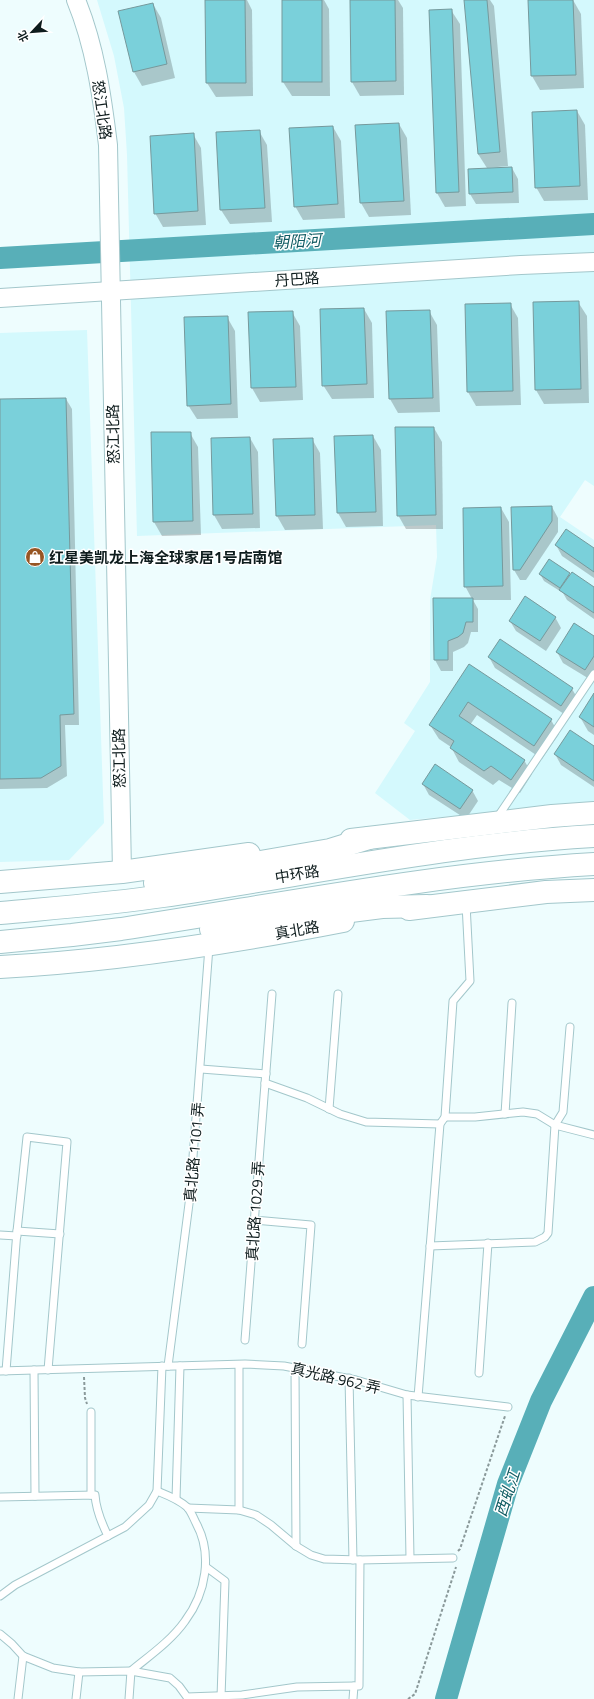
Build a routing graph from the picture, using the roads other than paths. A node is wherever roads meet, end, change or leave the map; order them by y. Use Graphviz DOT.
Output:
graph roads {
  1 [pos="76,0"];
  2 [pos="594,262"];
  3 [pos="110,291"];
  4 [pos="0,298"];
  5 [pos="594,674"];
  6 [pos="594,813"];
  7 [pos="494,822"];
  8 [pos="594,836"];
  9 [pos="369,838"];
  10 [pos="594,864"];
  11 [pos="122,872"];
  12 [pos="0,882"];
  13 [pos="594,890"];
  14 [pos="466,902"];
  15 [pos="0,904"];
  16 [pos="427,906"];
  17 [pos="0,913"];
  18 [pos="72,935"];
  19 [pos="0,942"];
  20 [pos="209,945"];
  21 [pos="0,967"];
  22 [pos="272,994"];
  23 [pos="338,994"];
  24 [pos="512,1003"];
  25 [pos="570,1027"];
  26 [pos="204,1070"];
  27 [pos="266,1074"];
  28 [pos="265,1083"];
  29 [pos="329,1109"];
  30 [pos="505,1114"];
  31 [pos="445,1117"];
  32 [pos="440,1124"];
  33 [pos="555,1125"];
  34 [pos="594,1135"];
  35 [pos="254,1220"];
  36 [pos="17,1234"];
  37 [pos="60,1234"];
  38 [pos="0,1235"];
  39 [pos="488,1244"];
  40 [pos="430,1246"];
  41 [pos="245,1340"];
  42 [pos="302,1344"];
  43 [pos="239,1364"];
  44 [pos="165,1366"];
  45 [pos="180,1366"];
  46 [pos="295,1368"];
  47 [pos="34,1370"];
  48 [pos="48,1370"];
  49 [pos="3,1371"];
  50 [pos="479,1373"];
  51 [pos="349,1378"];
  52 [pos="407,1395"];
  53 [pos="418,1397"];
  54 [pos="508,1407"];
  55 [pos="91,1412"];
  56 [pos="157,1491"];
  57 [pos="91,1495"];
  58 [pos="35,1496"];
  59 [pos="0,1497"];
  60 [pos="176,1499"];
  61 [pos="188,1508"];
  62 [pos="239,1510"];
  63 [pos="108,1536"];
  64 [pos="296,1546"];
  65 [pos="410,1558"];
  66 [pos="453,1558"];
  67 [pos="357,1560"];
  68 [pos="206,1567"];
  69 [pos="0,1596"];
  70 [pos="0,1634"];
  71 [pos="23,1656"];
  72 [pos="131,1671"];
  73 [pos="79,1672"];
  74 [pos="354,1686"];
  75 [pos="220,1697"];
  76 [pos="242,1697"];
  77 [pos="187,1698"];
  78 [pos="18,1699"];
  79 [pos="76,1699"];
  80 [pos="129,1699"];
  81 [pos="353,1699"];
  1 -- 3 [label="street, 怒江北路"];
  2 -- 3 [label="street, 丹巴路"];
  3 -- 4 [label="street, 丹巴路"];
  3 -- 11 [label="street, 怒江北路"];
  5 -- 7 [label="lane"];
  6 -- 7 [label="main road"];
  7 -- 9 [label="main road"];
  8 -- 17 [label="main road, 中环路"];
  9 -- 11 [label="main road"];
  9 -- 15 [label="main road"];
  10 -- 18 [label="main road, 中环路"];
  11 -- 12 [label="main road"];
  13 -- 14 [label="main road, 真北路"];
  14 -- 16 [label="main road, 真北路"];
  14 -- 31 [label="lane"];
  16 -- 18 [label="main road"];
  16 -- 20 [label="main road, 真北路"];
  18 -- 19 [label="main road, 中环路"];
  20 -- 21 [label="main road, 真北路"];
  20 -- 26 [label="lane, 真北路 1101 弄"];
  22 -- 27 [label="lane, 真北路 1029 弄"];
  23 -- 29 [label="lane"];
  24 -- 30 [label="lane"];
  25 -- 33 [label="lane"];
  26 -- 27 [label="lane"];
  26 -- 44 [label="lane, 真北路 1101 弄"];
  27 -- 28 [label="lane, 真北路 1029 弄"];
  28 -- 29 [label="lane"];
  28 -- 35 [label="lane, 真北路 1029 弄"];
  29 -- 32 [label="lane"];
  30 -- 31 [label="lane"];
  30 -- 33 [label="lane"];
  31 -- 32 [label="lane"];
  32 -- 40 [label="lane"];
  33 -- 34 [label="lane"];
  33 -- 39 [label="lane"];
  35 -- 41 [label="lane, 真北路 1029 弄"];
  35 -- 42 [label="lane"];
  36 -- 37 [label="lane"];
  36 -- 37 [label="lane"];
  36 -- 38 [label="lane"];
  36 -- 49 [label="lane"];
  37 -- 48 [label="lane"];
  39 -- 40 [label="lane"];
  39 -- 50 [label="lane"];
  40 -- 53 [label="lane"];
  43 -- 45 [label="lane, 真光路 962 弄"];
  43 -- 46 [label="lane, 真光路 962 弄"];
  43 -- 62 [label="lane"];
  44 -- 45 [label="lane, 真光路 962 弄"];
  44 -- 48 [label="lane, 真光路 962 弄"];
  44 -- 56 [label="lane"];
  45 -- 60 [label="lane"];
  46 -- 51 [label="lane, 真光路 962 弄"];
  46 -- 64 [label="lane"];
  47 -- 48 [label="lane, 真光路 962 弄"];
  47 -- 49 [label="lane, 真光路 962 弄"];
  47 -- 58 [label="lane"];
  51 -- 52 [label="lane, 真光路 962 弄"];
  51 -- 67 [label="lane"];
  52 -- 53 [label="lane, 真光路 962 弄"];
  52 -- 65 [label="lane"];
  53 -- 54 [label="lane, 真光路 962 弄"];
  55 -- 57 [label="lane"];
  56 -- 60 [label="lane"];
  56 -- 63 [label="lane"];
  57 -- 58 [label="lane"];
  57 -- 63 [label="lane"];
  58 -- 59 [label="lane"];
  60 -- 61 [label="lane"];
  61 -- 62 [label="lane"];
  61 -- 68 [label="lane"];
  62 -- 64 [label="lane"];
  63 -- 69 [label="lane"];
  64 -- 67 [label="lane"];
  65 -- 66 [label="lane"];
  65 -- 67 [label="lane"];
  67 -- 74 [label="lane"];
  68 -- 72 [label="lane"];
  68 -- 75 [label="lane"];
  70 -- 71 [label="lane"];
  71 -- 73 [label="lane"];
  71 -- 78 [label="lane"];
  72 -- 73 [label="lane"];
  72 -- 77 [label="lane"];
  72 -- 80 [label="lane"];
  73 -- 79 [label="lane"];
  74 -- 76 [label="lane"];
  74 -- 81 [label="lane"];
  75 -- 76 [label="lane"];
  75 -- 77 [label="lane"];
}
